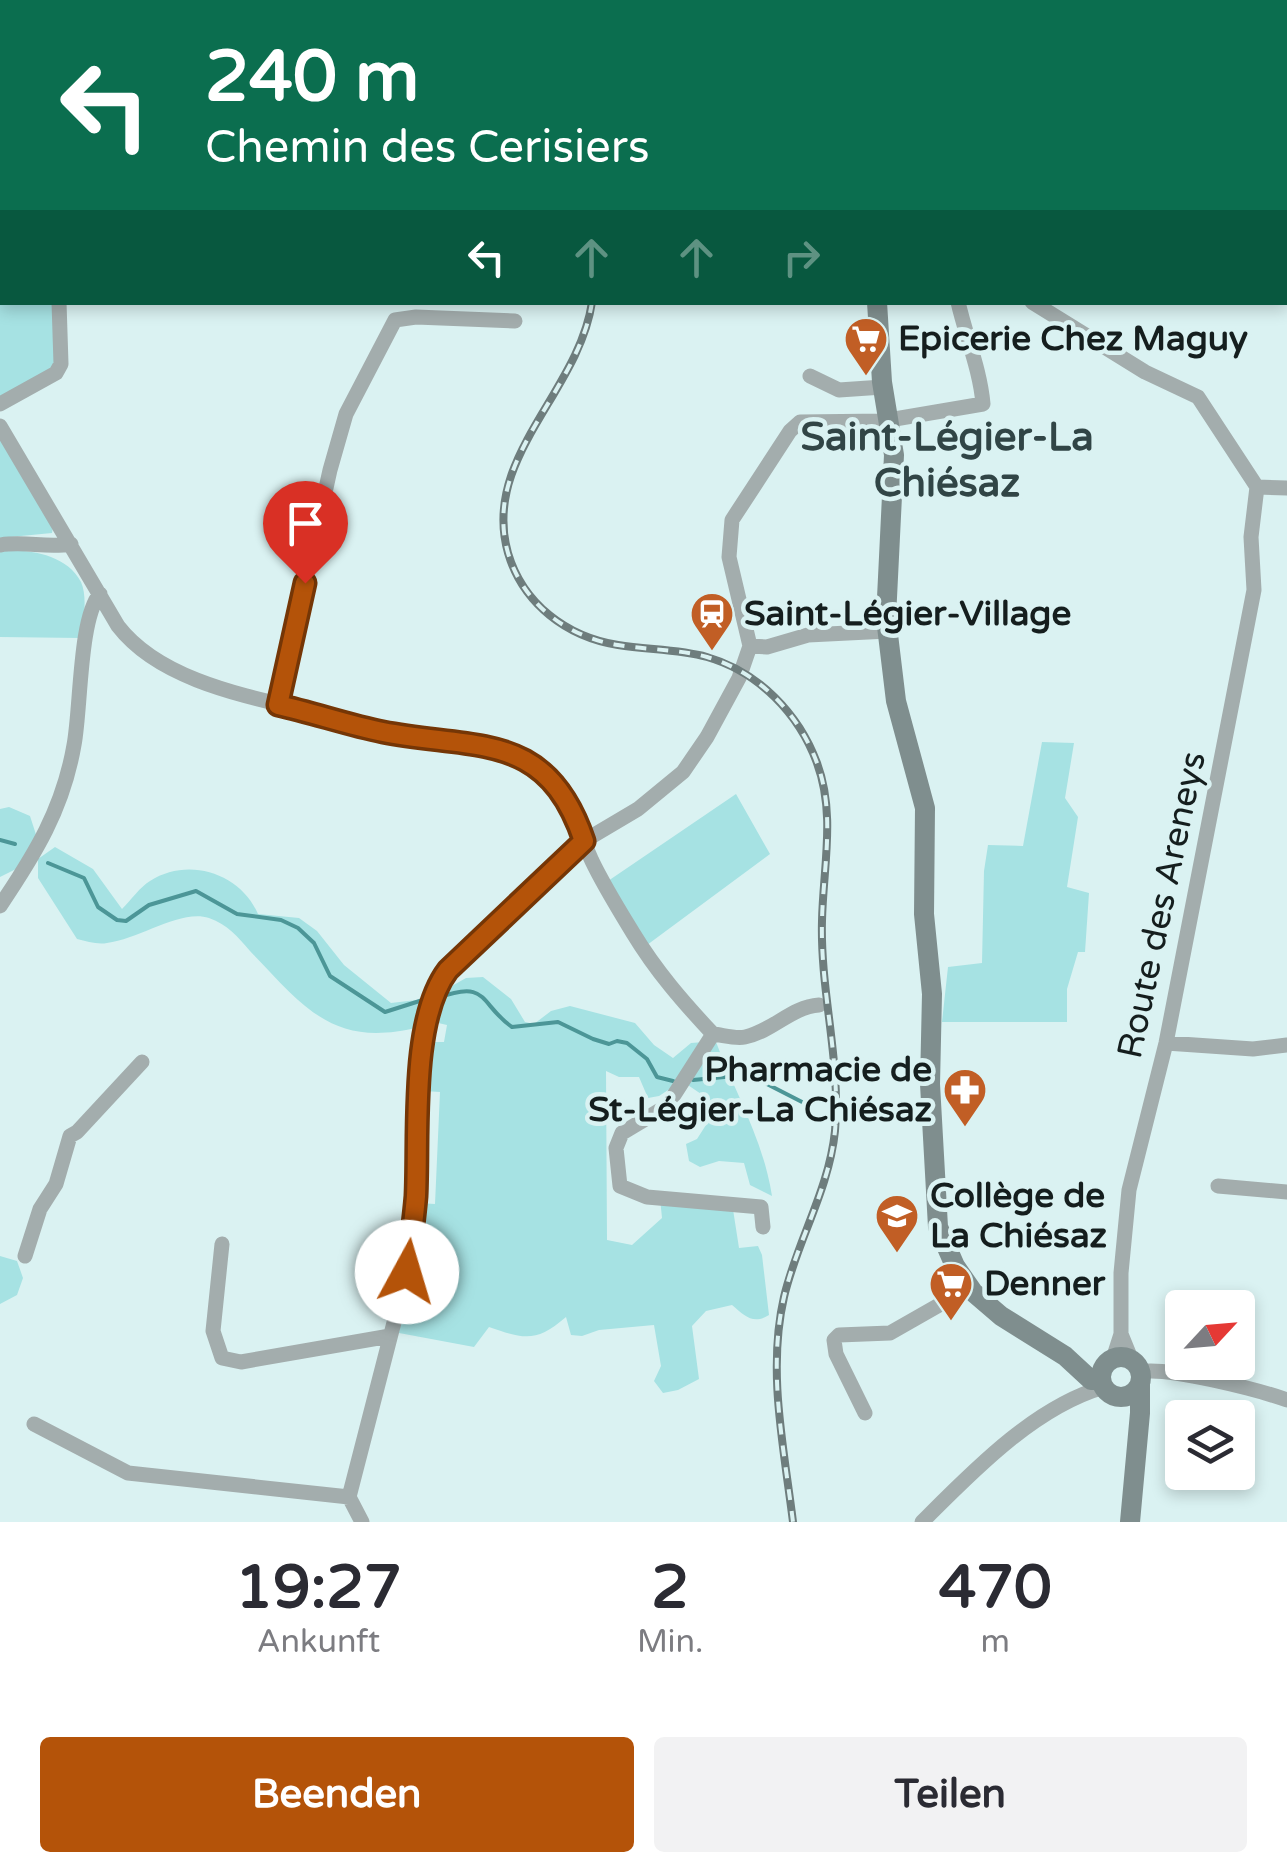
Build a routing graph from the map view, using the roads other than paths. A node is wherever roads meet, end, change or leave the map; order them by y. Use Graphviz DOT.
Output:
graph roads {
  1 [pos="59,305"];
  2 [pos="876,305"];
  3 [pos="959,305"];
  4 [pos="1037,305"];
  5 [pos="515,322"];
  6 [pos="810,376"];
  7 [pos="883,387"];
  8 [pos="0,404"];
  9 [pos="889,420"];
  10 [pos="0,426"];
  11 [pos="1257,487"];
  12 [pos="1287,488"];
  13 [pos="71,544"];
  14 [pos="0,545"];
  15 [pos="100,594"];
  16 [pos="888,631"];
  17 [pos="750,646"];
  18 [pos="278,705"];
  19 [pos="584,841"];
  20 [pos="0,906"];
  21 [pos="819,1005"];
  22 [pos="713,1034"];
  23 [pos="1166,1043"];
  24 [pos="1287,1045"];
  25 [pos="142,1062"];
  26 [pos="1218,1186"];
  27 [pos="1287,1192"];
  28 [pos="763,1227"];
  29 [pos="222,1244"];
  30 [pos="26,1256"];
  31 [pos="969,1288"];
  32 [pos="390,1336"];
  33 [pos="1116,1376"];
  34 [pos="1287,1400"];
  35 [pos="865,1413"];
  36 [pos="34,1424"];
  37 [pos="349,1497"];
  38 [pos="362,1522"];
  39 [pos="922,1522"];
  40 [pos="1130,1522"];
  1 -- 8 [label="street"];
  2 -- 7 [label="main road"];
  3 -- 9 [label="street"];
  4 -- 11 [label="street"];
  5 -- 18 [label="street"];
  6 -- 7 [label="street"];
  7 -- 9 [label="main road"];
  9 -- 16 [label="main road"];
  9 -- 17 [label="street"];
  10 -- 13 [label="street"];
  11 -- 12 [label="street"];
  11 -- 23 [label="street, Route des Areneys"];
  13 -- 14 [label="street"];
  13 -- 15 [label="street"];
  15 -- 18 [label="street"];
  15 -- 20 [label="street"];
  16 -- 17 [label="street"];
  16 -- 31 [label="main road"];
  17 -- 19 [label="street"];
  18 -- 19 [label="street"];
  19 -- 22 [label="street"];
  19 -- 32 [label="street"];
  21 -- 22 [label="street"];
  22 -- 28 [label="street"];
  23 -- 24 [label="street"];
  23 -- 33 [label="street, Route des Areneys"];
  25 -- 30 [label="street"];
  26 -- 27 [label="street"];
  29 -- 32 [label="street"];
  31 -- 33 [label="main road"];
  31 -- 35 [label="street"];
  32 -- 37 [label="street"];
  33 -- 34 [label="street"];
  33 -- 39 [label="street"];
  33 -- 40 [label="main road"];
  36 -- 37 [label="street"];
  37 -- 38 [label="street"];
}
